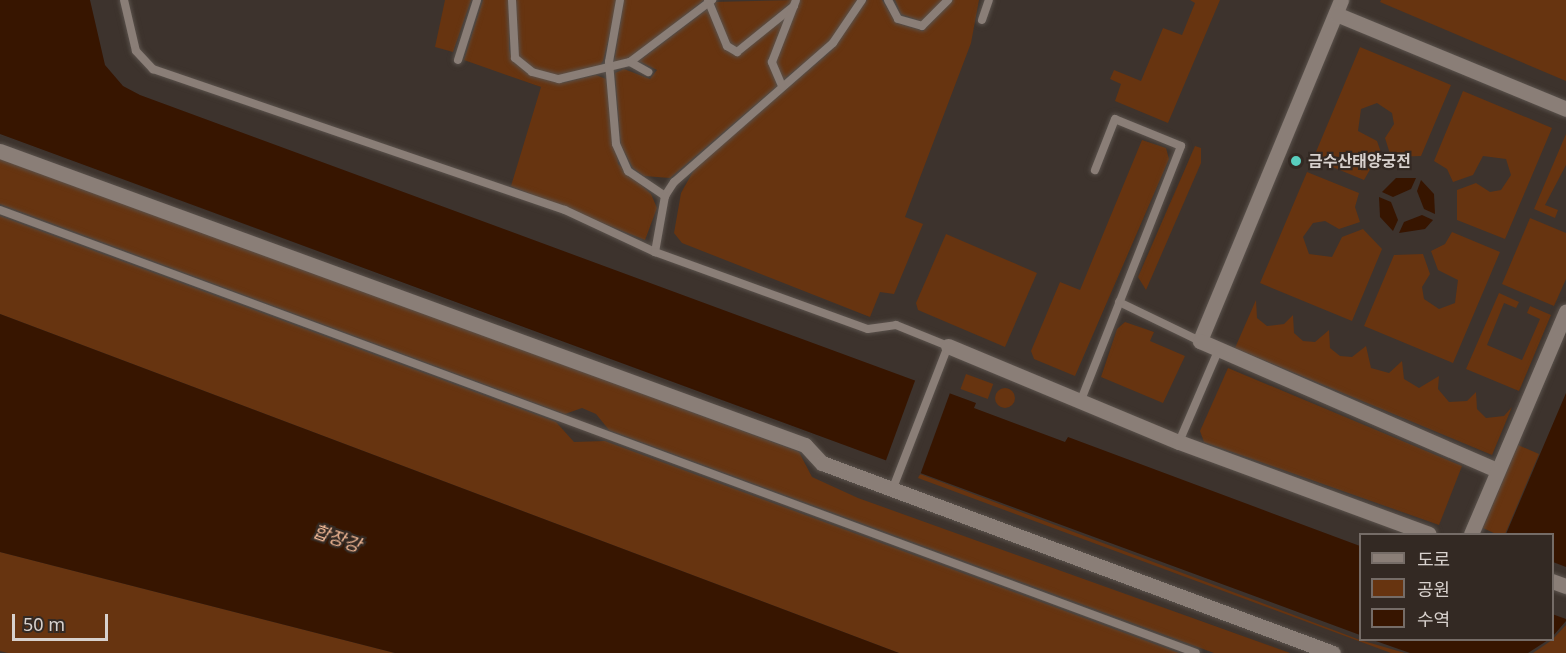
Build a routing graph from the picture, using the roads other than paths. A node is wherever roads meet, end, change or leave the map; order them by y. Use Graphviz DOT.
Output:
graph roads {
  1 [pos="124,0"];
  2 [pos="477,0"];
  3 [pos="512,0"];
  4 [pos="620,0"];
  5 [pos="862,0"];
  6 [pos="888,0"];
  7 [pos="948,0"];
  8 [pos="990,0"];
  9 [pos="710,1"];
  10 [pos="795,3"];
  11 [pos="1339,7"];
  12 [pos="982,20"];
  13 [pos="458,60"];
  14 [pos="630,62"];
  15 [pos="609,69"];
  16 [pos="648,72"];
  17 [pos="782,86"];
  18 [pos="1566,109"];
  19 [pos="0,151"];
  20 [pos="1095,170"];
  21 [pos="664,196"];
  22 [pos="0,210"];
  23 [pos="655,252"];
  24 [pos="1119,302"];
  25 [pos="1566,311"];
  26 [pos="1200,341"];
  27 [pos="948,346"];
  28 [pos="1218,351"];
  29 [pos="1081,400"];
  30 [pos="1179,442"];
  31 [pos="1497,470"];
  32 [pos="893,488"];
  33 [pos="1426,533"];
  34 [pos="1471,533"];
  35 [pos="1196,653"];
  36 [pos="1333,653"];
  1 -- 23 [label="lane"];
  2 -- 13 [label="lane"];
  3 -- 15 [label="lane"];
  4 -- 15 [label="lane"];
  5 -- 17 [label="lane"];
  6 -- 7 [label="lane"];
  8 -- 12 [label="lane"];
  9 -- 10 [label="lane"];
  9 -- 14 [label="lane"];
  10 -- 17 [label="lane"];
  11 -- 18 [label="street"];
  11 -- 26 [label="street"];
  14 -- 15 [label="lane"];
  14 -- 16 [label="lane"];
  15 -- 21 [label="lane"];
  17 -- 21 [label="lane"];
  19 -- 32 [label="street"];
  20 -- 24 [label="lane"];
  21 -- 23 [label="lane"];
  22 -- 35 [label="lane"];
  23 -- 27 [label="lane"];
  24 -- 26 [label="lane"];
  24 -- 29 [label="lane"];
  25 -- 31 [label="street"];
  26 -- 28 [label="street"];
  27 -- 29 [label="street"];
  27 -- 32 [label="lane"];
  28 -- 30 [label="lane"];
  28 -- 31 [label="street"];
  29 -- 30 [label="street"];
  30 -- 33 [label="street"];
  31 -- 34 [label="street"];
  32 -- 36 [label="street"];
}
